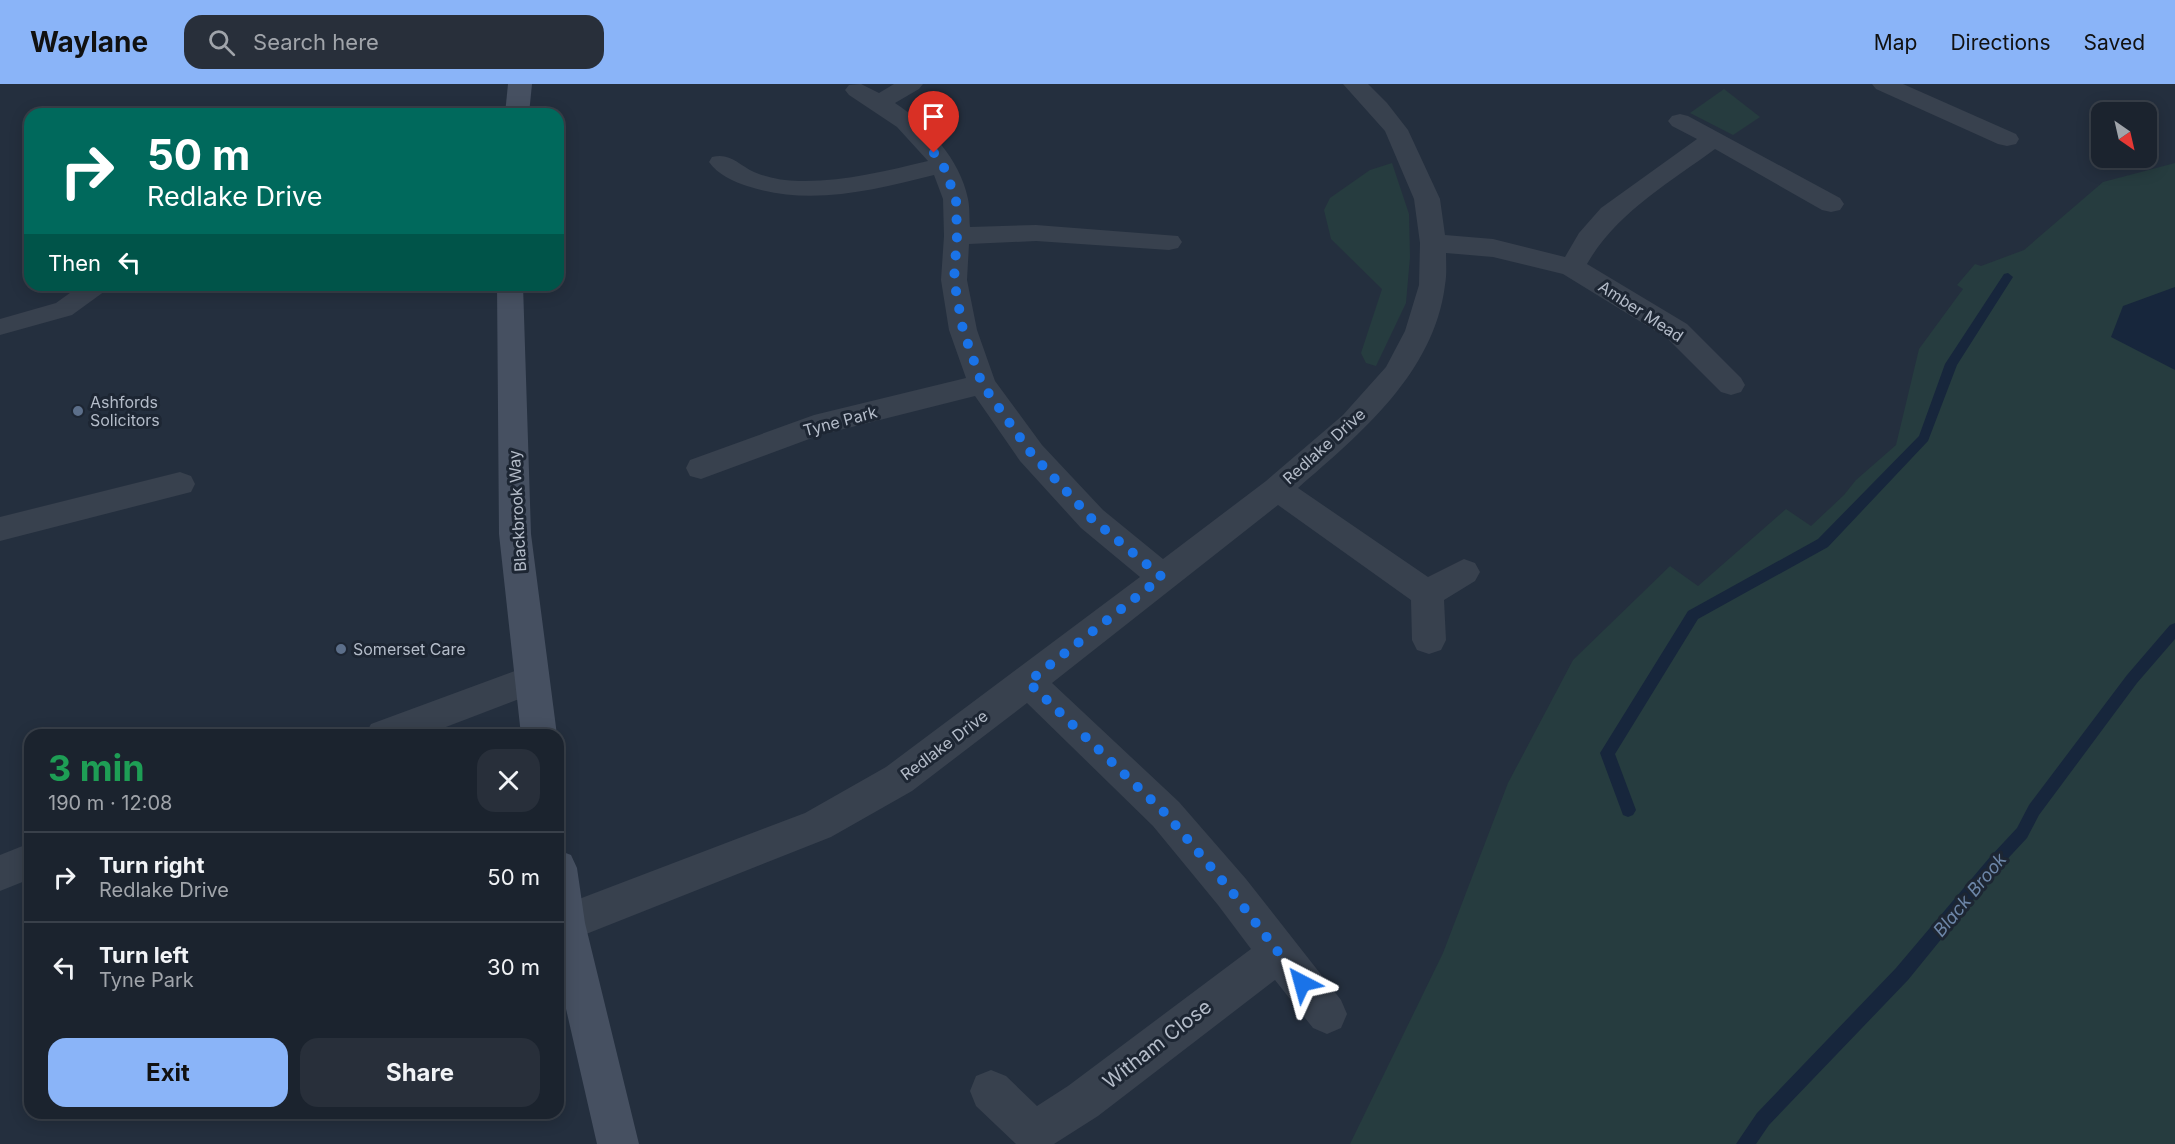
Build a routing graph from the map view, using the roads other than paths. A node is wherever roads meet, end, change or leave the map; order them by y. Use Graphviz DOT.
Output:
graph roads {
  1 [pos="520,84"];
  2 [pos="911,84"];
  3 [pos="1355,84"];
  4 [pos="1884,84"];
  5 [pos="857,90"];
  6 [pos="880,102"];
  7 [pos="518,108"];
  8 [pos="1680,121"];
  9 [pos="1714,138"];
  10 [pos="2007,139"];
  11 [pos="721,162"];
  12 [pos="943,165"];
  13 [pos="1831,204"];
  14 [pos="957,236"];
  15 [pos="1169,243"];
  16 [pos="1433,243"];
  17 [pos="1572,267"];
  18 [pos="89,291"];
  19 [pos="510,291"];
  20 [pos="0,327"];
  21 [pos="982,384"];
  22 [pos="1731,385"];
  23 [pos="701,468"];
  24 [pos="180,484"];
  25 [pos="1277,489"];
  26 [pos="0,529"];
  27 [pos="1464,572"];
  28 [pos="1162,577"];
  29 [pos="1427,594"];
  30 [pos="1429,640"];
  31 [pos="531,680"];
  32 [pos="1028,682"];
  33 [pos="399,729"];
  34 [pos="538,729"];
  35 [pos="24,863"];
  36 [pos="0,873"];
  37 [pos="564,909"];
  38 [pos="566,923"];
  39 [pos="1278,953"];
  40 [pos="1326,1014"];
  41 [pos="991,1091"];
  42 [pos="1036,1138"];
  43 [pos="618,1144"];
  1 -- 7 [label="street"];
  2 -- 6 [label="street"];
  3 -- 16 [label="street, Redlake Drive"];
  4 -- 10 [label="street"];
  5 -- 6 [label="street"];
  6 -- 12 [label="street"];
  8 -- 9 [label="street"];
  9 -- 13 [label="street"];
  9 -- 17 [label="street"];
  11 -- 12 [label="street"];
  12 -- 14 [label="street"];
  14 -- 15 [label="street"];
  14 -- 21 [label="street"];
  16 -- 17 [label="street, Amber Mead"];
  16 -- 25 [label="street, Redlake Drive"];
  17 -- 22 [label="street, Amber Mead"];
  18 -- 20 [label="lane"];
  19 -- 31 [label="street, Blackbrook Way"];
  21 -- 23 [label="street, Tyne Park"];
  21 -- 28 [label="street"];
  24 -- 26 [label="street"];
  25 -- 28 [label="street, Redlake Drive"];
  25 -- 29 [label="street, Redlake Drive"];
  27 -- 29 [label="street"];
  28 -- 32 [label="street, Redlake Drive"];
  29 -- 30 [label="street"];
  31 -- 33 [label="street"];
  31 -- 34 [label="street, Blackbrook Way"];
  32 -- 38 [label="street, Redlake Drive"];
  32 -- 39 [label="street"];
  35 -- 36 [label="street"];
  37 -- 38 [label="street"];
  38 -- 43 [label="street"];
  39 -- 40 [label="street"];
  39 -- 42 [label="street, Witham Close"];
  41 -- 42 [label="street, Witham Close"];
}
